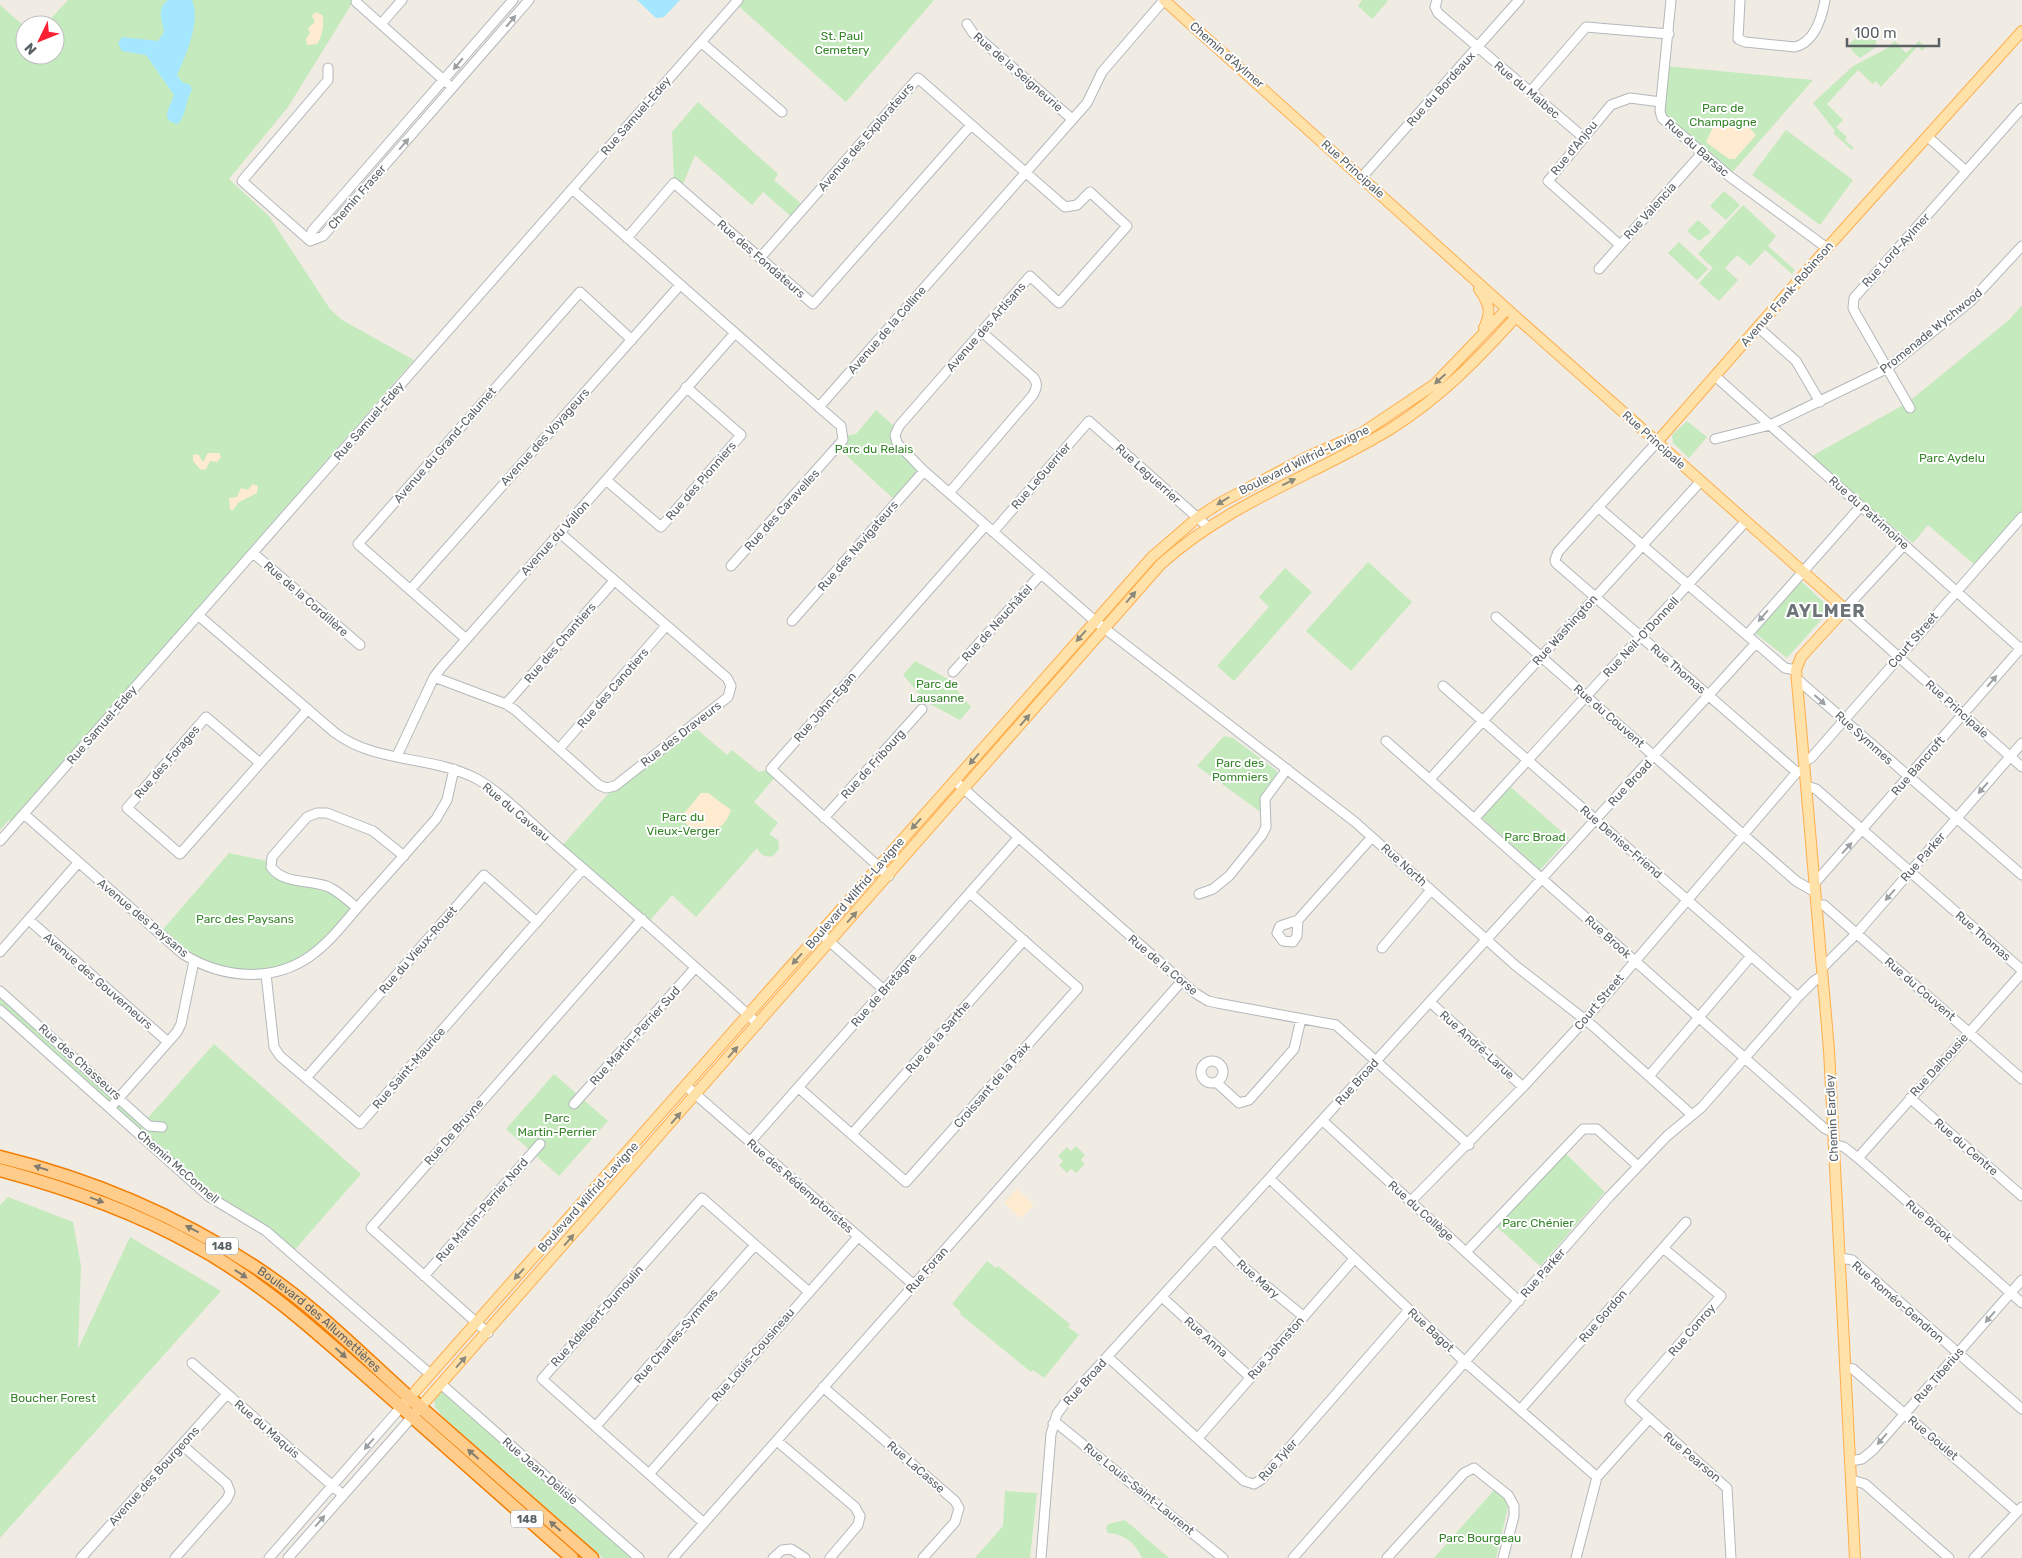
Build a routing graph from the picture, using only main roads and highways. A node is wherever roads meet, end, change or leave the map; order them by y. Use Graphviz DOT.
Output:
graph roads {
  1 [pos="1164,0"];
  2 [pos="2022,31"];
  3 [pos="1289,110"];
  4 [pos="1464,269"];
  5 [pos="1507,308"];
  6 [pos="1516,317"];
  7 [pos="1474,343"];
  8 [pos="1657,442"];
  9 [pos="1797,675"];
  10 [pos="0,1157"];
  11 [pos="0,1170"];
  12 [pos="405,1402"];
  13 [pos="416,1412"];
  14 [pos="572,1558"];
  15 [pos="592,1558"];
  16 [pos="1855,1558"];
  1 -- 3 [label="main road, Chemin d'Aylmer"];
  2 -- 8 [label="main road, Avenue Frank-Robinson"];
  3 -- 4 [label="main road, Rue Principale"];
  4 -- 5 [label="main road, Rue Principale"];
  4 -- 7 [label="main road"];
  5 -- 6 [label="main road, Rue Principale"];
  5 -- 7 [label="main road, Boulevard Wilfrid-Lavigne"];
  6 -- 8 [label="main road, Rue Principale"];
  13 -- 6 [label="main road, Boulevard Wilfrid-Lavigne, one-way"];
  7 -- 12 [label="main road, Boulevard Wilfrid-Lavigne, one-way"];
  8 -- 9 [label="main road, Rue Principale"];
  9 -- 16 [label="main road, Chemin Eardley"];
  12 -- 10 [label="highway, Boulevard des Allumettières / 148, one-way"];
  11 -- 12 [label="highway, Boulevard des Allumettières / 148, one-way"];
  12 -- 13 [label="highway, Boulevard des Allumettières / 148"];
  13 -- 14 [label="highway, Boulevard des Allumettières / 148"];
  15 -- 13 [label="highway, Boulevard des Allumettières / 148, one-way"];
}
